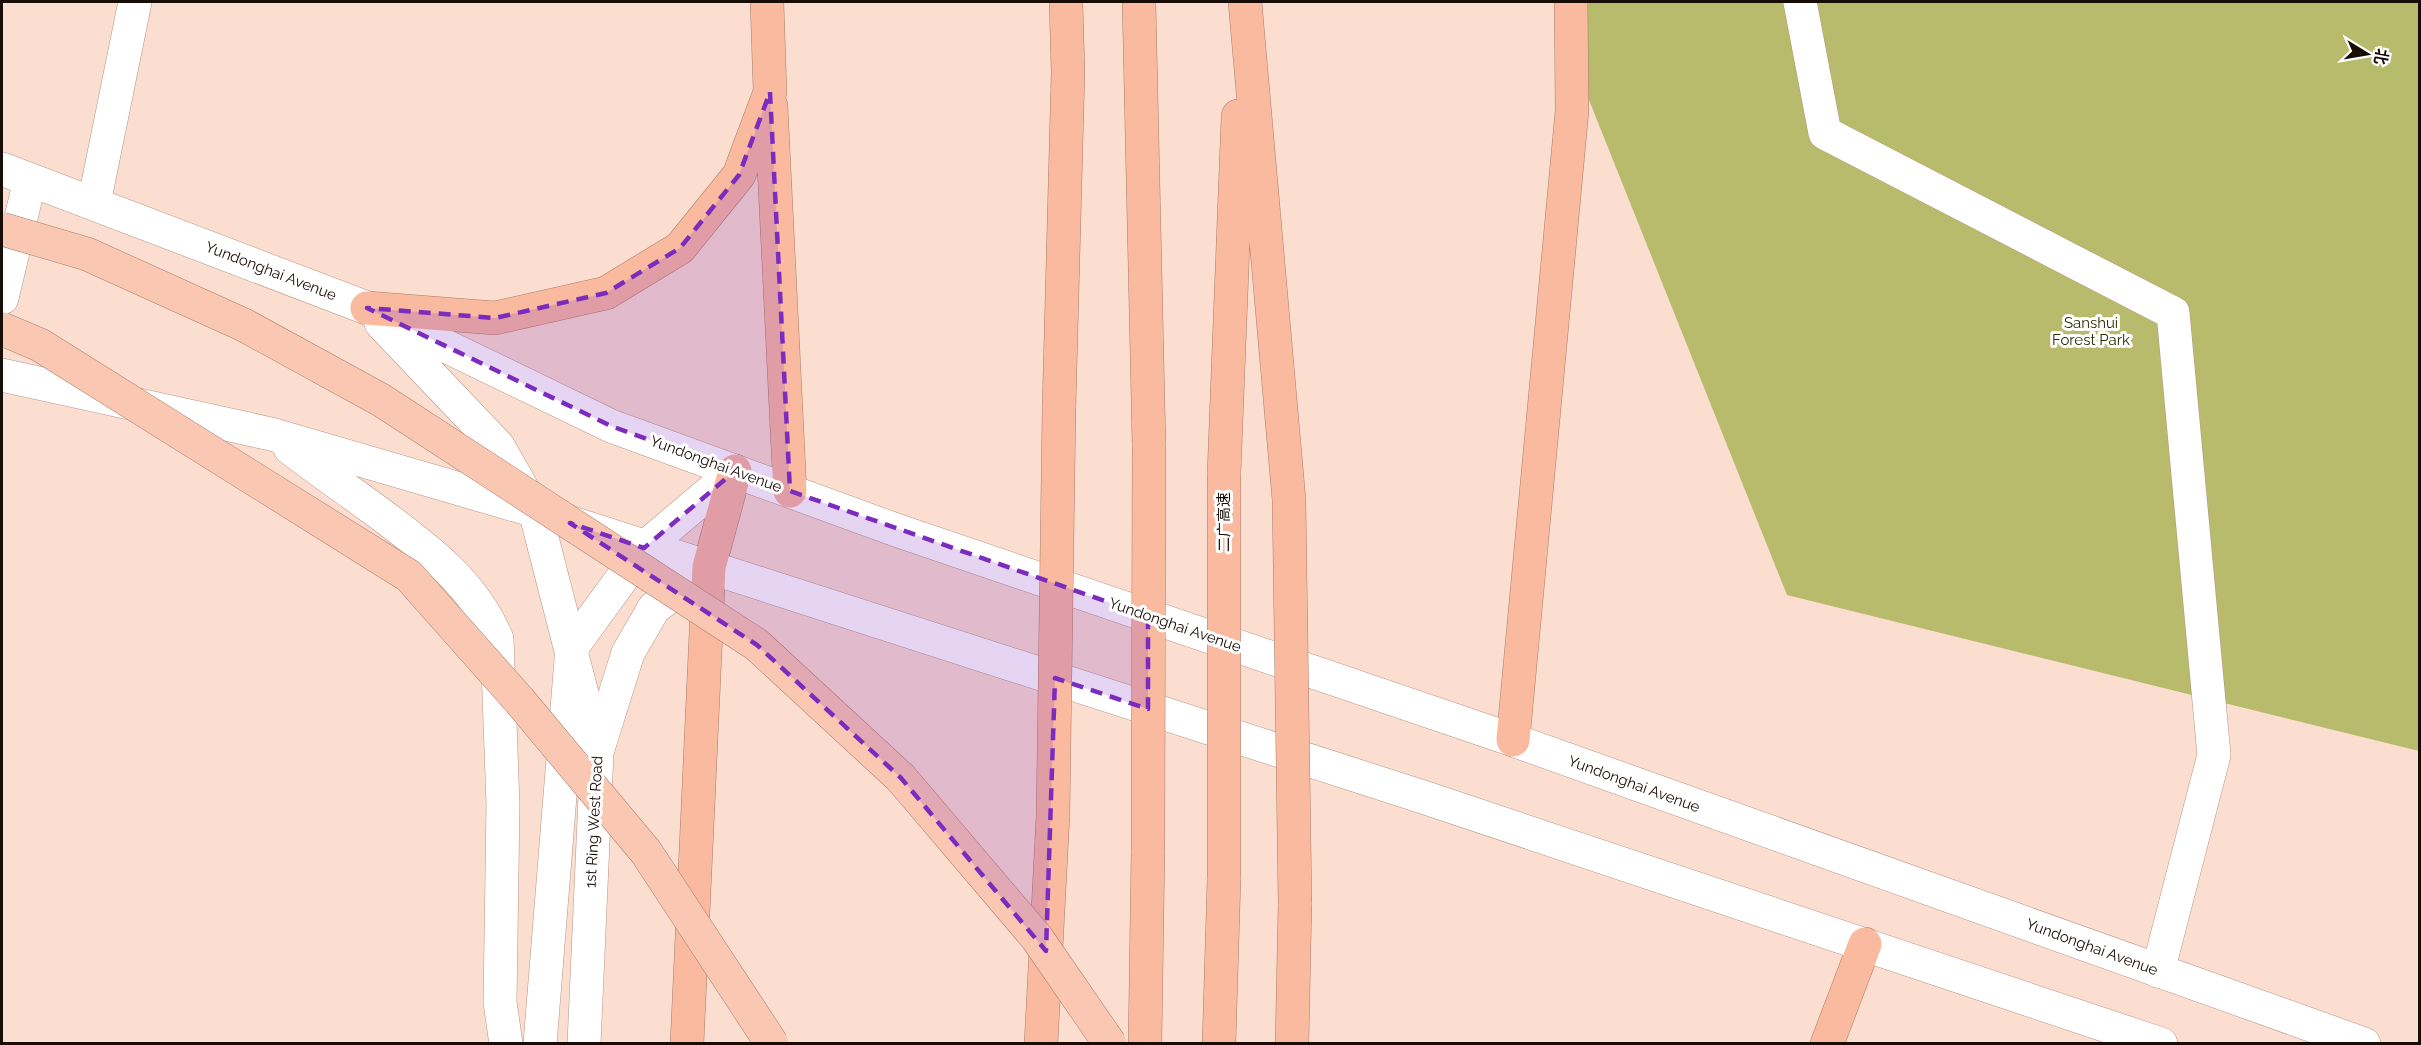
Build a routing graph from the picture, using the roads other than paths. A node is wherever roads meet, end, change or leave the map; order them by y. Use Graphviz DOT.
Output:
graph roads {
  1 [pos="135,2"];
  2 [pos="767,2"];
  3 [pos="1066,2"];
  4 [pos="1138,2"];
  5 [pos="1244,2"];
  6 [pos="1571,2"];
  7 [pos="1800,2"];
  8 [pos="770,92"];
  9 [pos="16,174"];
  10 [pos="94,203"];
  11 [pos="2,229"];
  12 [pos="2,298"];
  13 [pos="367,308"];
  14 [pos="2,329"];
  15 [pos="2,375"];
  16 [pos="271,434"];
  17 [pos="735,471"];
  18 [pos="790,491"];
  19 [pos="535,511"];
  20 [pos="644,548"];
  21 [pos="709,567"];
  22 [pos="572,647"];
  23 [pos="1513,740"];
  24 [pos="597,752"];
  25 [pos="1865,944"];
  26 [pos="2158,971"];
  27 [pos="506,1044"];
  28 [pos="540,1044"];
  29 [pos="584,1044"];
  30 [pos="687,1044"];
  31 [pos="772,1044"];
  32 [pos="1041,1044"];
  33 [pos="1110,1044"];
  34 [pos="1145,1044"];
  35 [pos="1219,1044"];
  36 [pos="1292,1044"];
  37 [pos="1827,1044"];
  38 [pos="2161,1044"];
  39 [pos="2364,1044"];
  1 -- 10 [label="main road"];
  2 -- 8 [label="highway"];
  3 -- 32 [label="highway, bridge"];
  4 -- 34 [label="highway, bridge"];
  5 -- 35 [label="highway, 二广高速, bridge"];
  5 -- 36 [label="highway, bridge"];
  6 -- 23 [label="highway"];
  7 -- 26 [label="main road"];
  8 -- 13 [label="highway"];
  8 -- 18 [label="highway"];
  9 -- 10 [label="main road, Yundonghai Avenue"];
  9 -- 12 [label="main road"];
  10 -- 13 [label="main road, Yundonghai Avenue"];
  11 -- 33 [label="highway, bridge"];
  13 -- 17 [label="main road, Yundonghai Avenue"];
  13 -- 19 [label="main road"];
  14 -- 31 [label="highway, bridge"];
  15 -- 16 [label="main road"];
  16 -- 19 [label="main road"];
  16 -- 27 [label="main road"];
  17 -- 18 [label="main road, Yundonghai Avenue"];
  17 -- 20 [label="main road"];
  17 -- 21 [label="highway"];
  18 -- 23 [label="main road, Yundonghai Avenue"];
  19 -- 20 [label="main road"];
  19 -- 22 [label="main road"];
  20 -- 21 [label="main road"];
  20 -- 22 [label="main road"];
  21 -- 24 [label="main road, 1st Ring West Road"];
  21 -- 25 [label="main road"];
  21 -- 30 [label="highway"];
  22 -- 24 [label="main road"];
  22 -- 28 [label="main road"];
  23 -- 26 [label="main road, Yundonghai Avenue"];
  24 -- 29 [label="main road, 1st Ring West Road"];
  25 -- 37 [label="highway"];
  25 -- 38 [label="main road"];
  26 -- 39 [label="main road, Yundonghai Avenue"];
}
